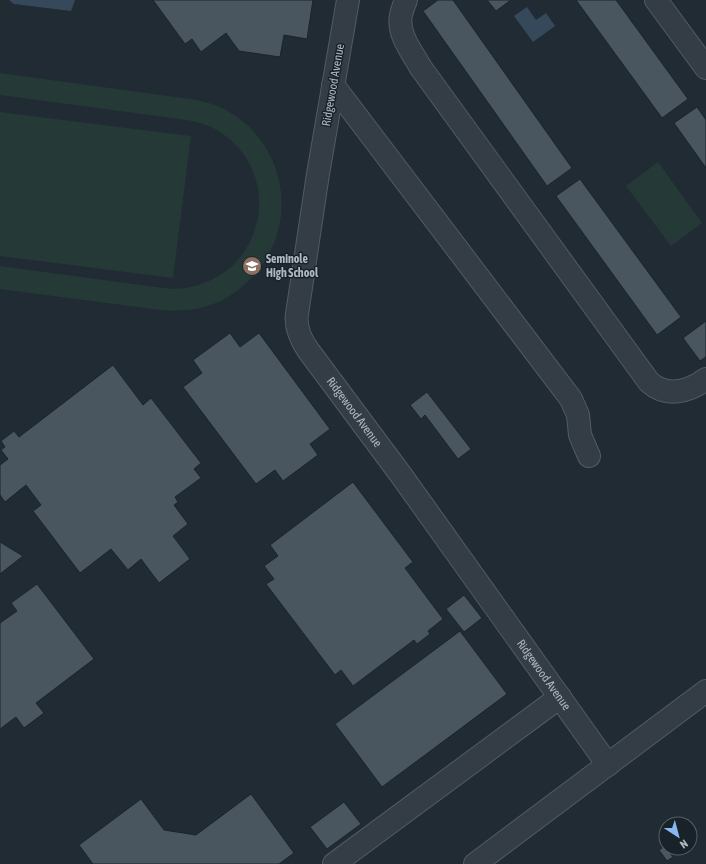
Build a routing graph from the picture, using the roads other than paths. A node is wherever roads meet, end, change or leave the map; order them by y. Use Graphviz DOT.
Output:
graph roads {
  1 [pos="348,0"];
  2 [pos="406,0"];
  3 [pos="656,0"];
  4 [pos="706,68"];
  5 [pos="333,85"];
  6 [pos="706,379"];
  7 [pos="589,456"];
  8 [pos="706,691"];
  9 [pos="560,697"];
  10 [pos="608,764"];
  11 [pos="334,864"];
  12 [pos="475,864"];
  1 -- 5 [label="street, Ridgewood Avenue"];
  2 -- 6 [label="street"];
  3 -- 4 [label="street"];
  5 -- 7 [label="street"];
  5 -- 9 [label="street, Ridgewood Avenue"];
  8 -- 10 [label="street"];
  9 -- 10 [label="street, Ridgewood Avenue"];
  9 -- 11 [label="street"];
  10 -- 12 [label="street"];
}
